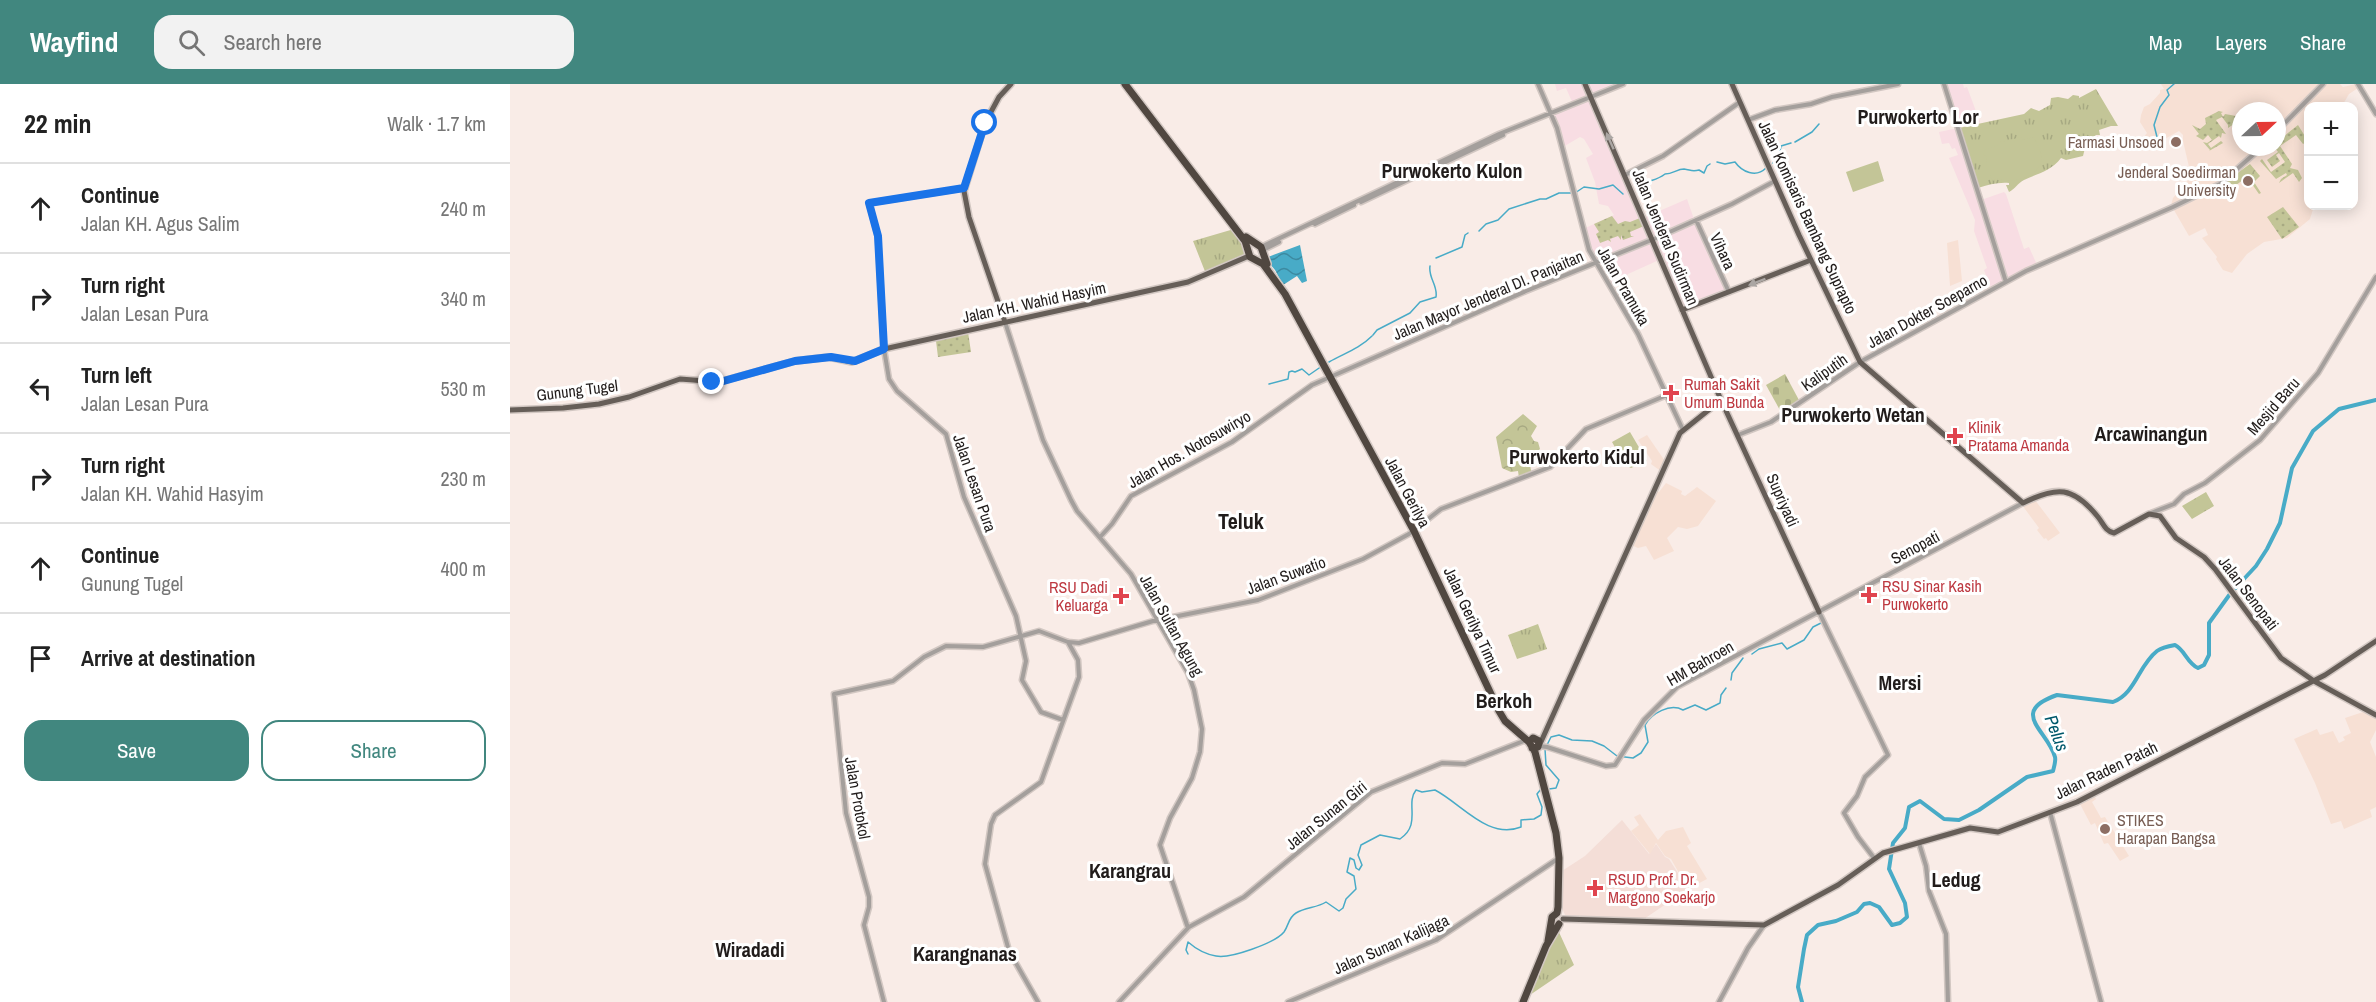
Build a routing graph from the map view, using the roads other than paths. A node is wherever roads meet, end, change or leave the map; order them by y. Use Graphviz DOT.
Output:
graph roads {
  1 [pos="1011,84"];
  2 [pos="1126,84"];
  3 [pos="1538,84"];
  4 [pos="1585,84"];
  5 [pos="1623,84"];
  6 [pos="1732,84"];
  7 [pos="1898,84"];
  8 [pos="1944,84"];
  9 [pos="2323,84"];
  10 [pos="2358,84"];
  11 [pos="1590,97"];
  12 [pos="1740,102"];
  13 [pos="1552,113"];
  14 [pos="2376,114"];
  15 [pos="1748,120"];
  16 [pos="2286,122"];
  17 [pos="2252,156"];
  18 [pos="1625,175"];
  19 [pos="1775,181"];
  20 [pos="964,188"];
  21 [pos="1226,213"];
  22 [pos="1696,220"];
  23 [pos="1652,240"];
  24 [pos="1261,248"];
  25 [pos="1251,255"];
  26 [pos="1811,260"];
  27 [pos="1595,263"];
  28 [pos="2376,277"];
  29 [pos="2006,282"];
  30 [pos="1284,290"];
  31 [pos="1730,293"];
  32 [pos="1682,310"];
  33 [pos="1005,322"];
  34 [pos="884,349"];
  35 [pos="821,357"];
  36 [pos="1860,362"];
  37 [pos="1332,376"];
  38 [pos="1666,395"];
  39 [pos="1721,400"];
  40 [pos="510,410"];
  41 [pos="1683,430"];
  42 [pos="1738,435"];
  43 [pos="2023,502"];
  44 [pos="2160,513"];
  45 [pos="1416,531"];
  46 [pos="1101,536"];
  47 [pos="1450,604"];
  48 [pos="1819,612"];
  49 [pos="1158,620"];
  50 [pos="1020,636"];
  51 [pos="2376,641"];
  52 [pos="1068,642"];
  53 [pos="1075,643"];
  54 [pos="1072,649"];
  55 [pos="2314,681"];
  56 [pos="2376,715"];
  57 [pos="1064,720"];
  58 [pos="1536,744"];
  59 [pos="1542,780"];
  60 [pos="2050,812"];
  61 [pos="1919,842"];
  62 [pos="1559,858"];
  63 [pos="1874,858"];
  64 [pos="1558,918"];
  65 [pos="1764,925"];
  66 [pos="1188,928"];
  67 [pos="884,1002"];
  68 [pos="1038,1002"];
  69 [pos="1119,1002"];
  70 [pos="1288,1002"];
  71 [pos="1524,1002"];
  72 [pos="1719,1002"];
  73 [pos="1948,1002"];
  74 [pos="2101,1002"];
  1 -- 20 [label="main road"];
  2 -- 21 [label="highway, Jalan Gerilya"];
  3 -- 13 [label="street, Jalan Pramuka"];
  4 -- 11 [label="main road, Jalan Jenderal Sudirman"];
  5 -- 11 [label="street"];
  6 -- 12 [label="main road, Jalan Komisaris Bambang Suprapto"];
  7 -- 15 [label="street"];
  8 -- 29 [label="street"];
  9 -- 16 [label="street"];
  10 -- 14 [label="street"];
  11 -- 13 [label="street"];
  18 -- 11 [label="main road, Jalan Jenderal Sudirman, one-way"];
  12 -- 15 [label="main road, Jalan Komisaris Bambang Suprapto"];
  12 -- 18 [label="street"];
  13 -- 24 [label="street"];
  13 -- 27 [label="street, Jalan Pramuka"];
  15 -- 19 [label="main road, Jalan Komisaris Bambang Suprapto"];
  17 -- 29 [label="street, Jalan Dokter Soeparno"];
  18 -- 23 [label="main road, Jalan Jenderal Sudirman"];
  19 -- 22 [label="street, Jalan Mayor Jenderal DI. Panjaitan"];
  19 -- 26 [label="main road, Jalan Komisaris Bambang Suprapto"];
  20 -- 33 [label="main road"];
  20 -- 34 [label="street, Jalan Lesan Pura"];
  21 -- 24 [label="highway, Jalan Gerilya"];
  21 -- 25 [label="highway, Jalan Gerilya"];
  22 -- 23 [label="street, Jalan Mayor Jenderal DI. Panjaitan"];
  22 -- 31 [label="street, Vihara"];
  23 -- 27 [label="street, Jalan Mayor Jenderal DI. Panjaitan"];
  23 -- 32 [label="main road, Jalan Jenderal Sudirman"];
  24 -- 25 [label="highway"];
  24 -- 25 [label="highway"];
  24 -- 30 [label="highway, Jalan Gerilya"];
  25 -- 30 [label="highway, Jalan Gerilya"];
  25 -- 33 [label="main road, Jalan KH. Wahid Hasyim"];
  26 -- 31 [label="main road, one-way"];
  26 -- 36 [label="main road, Jalan Komisaris Bambang Suprapto"];
  27 -- 37 [label="street, Jalan Mayor Jenderal DI. Panjaitan"];
  27 -- 38 [label="street, Jalan Pramuka"];
  28 -- 44 [label="street, Mesjid Baru"];
  29 -- 36 [label="street, Jalan Dokter Soeparno"];
  30 -- 37 [label="highway, Jalan Gerilya"];
  31 -- 32 [label="main road"];
  32 -- 39 [label="main road, Jalan Jenderal Sudirman"];
  33 -- 34 [label="main road, Jalan KH. Wahid Hasyim"];
  33 -- 46 [label="street, Jalan Sultan Agung"];
  34 -- 35 [label="main road, Jalan KH. Wahid Hasyim"];
  34 -- 50 [label="street, Jalan Lesan Pura"];
  35 -- 40 [label="main road, Gunung Tugel"];
  36 -- 42 [label="street, Kaliputih"];
  36 -- 43 [label="main road"];
  37 -- 45 [label="highway, Jalan Gerilya"];
  37 -- 46 [label="street, Jalan Hos. Notosuwiryo"];
  38 -- 41 [label="street, Jalan Pramuka"];
  38 -- 45 [label="street, Jalan Suwatio"];
  39 -- 41 [label="main road"];
  39 -- 42 [label="main road, Supriyadi"];
  41 -- 58 [label="main road"];
  42 -- 48 [label="main road, Supriyadi"];
  43 -- 44 [label="main road"];
  43 -- 48 [label="street, Senopati"];
  44 -- 55 [label="main road, Jalan Senopati"];
  45 -- 47 [label="highway, Jalan Gerilya"];
  45 -- 49 [label="street, Jalan Suwatio"];
  46 -- 49 [label="street, Jalan Sultan Agung"];
  47 -- 58 [label="highway, Jalan Gerilya Timur"];
  48 -- 58 [label="street, HM Bahroen"];
  48 -- 63 [label="street"];
  49 -- 53 [label="street, Jalan Suwatio"];
  49 -- 66 [label="street, Jalan Sultan Agung"];
  50 -- 52 [label="street"];
  50 -- 57 [label="street, Jalan Lesan Pura"];
  50 -- 67 [label="street, Jalan Protokol"];
  51 -- 55 [label="main road, Jalan Raden Patah"];
  52 -- 53 [label="street"];
  52 -- 54 [label="street"];
  53 -- 54 [label="street"];
  54 -- 57 [label="street"];
  55 -- 56 [label="main road, Jalan Senopati"];
  55 -- 60 [label="main road, Jalan Raden Patah"];
  57 -- 68 [label="street"];
  58 -- 59 [label="highway"];
  58 -- 66 [label="street, Jalan Sunan Giri"];
  59 -- 62 [label="highway"];
  59 -- 64 [label="highway"];
  60 -- 61 [label="main road, Jalan Raden Patah"];
  60 -- 74 [label="street"];
  61 -- 63 [label="main road, Jalan Raden Patah"];
  61 -- 73 [label="street"];
  62 -- 64 [label="highway"];
  62 -- 70 [label="street, Jalan Sunan Kalijaga"];
  63 -- 65 [label="main road, Jalan Raden Patah"];
  64 -- 65 [label="main road"];
  64 -- 71 [label="highway"];
  65 -- 72 [label="street"];
  66 -- 69 [label="street"];
}
